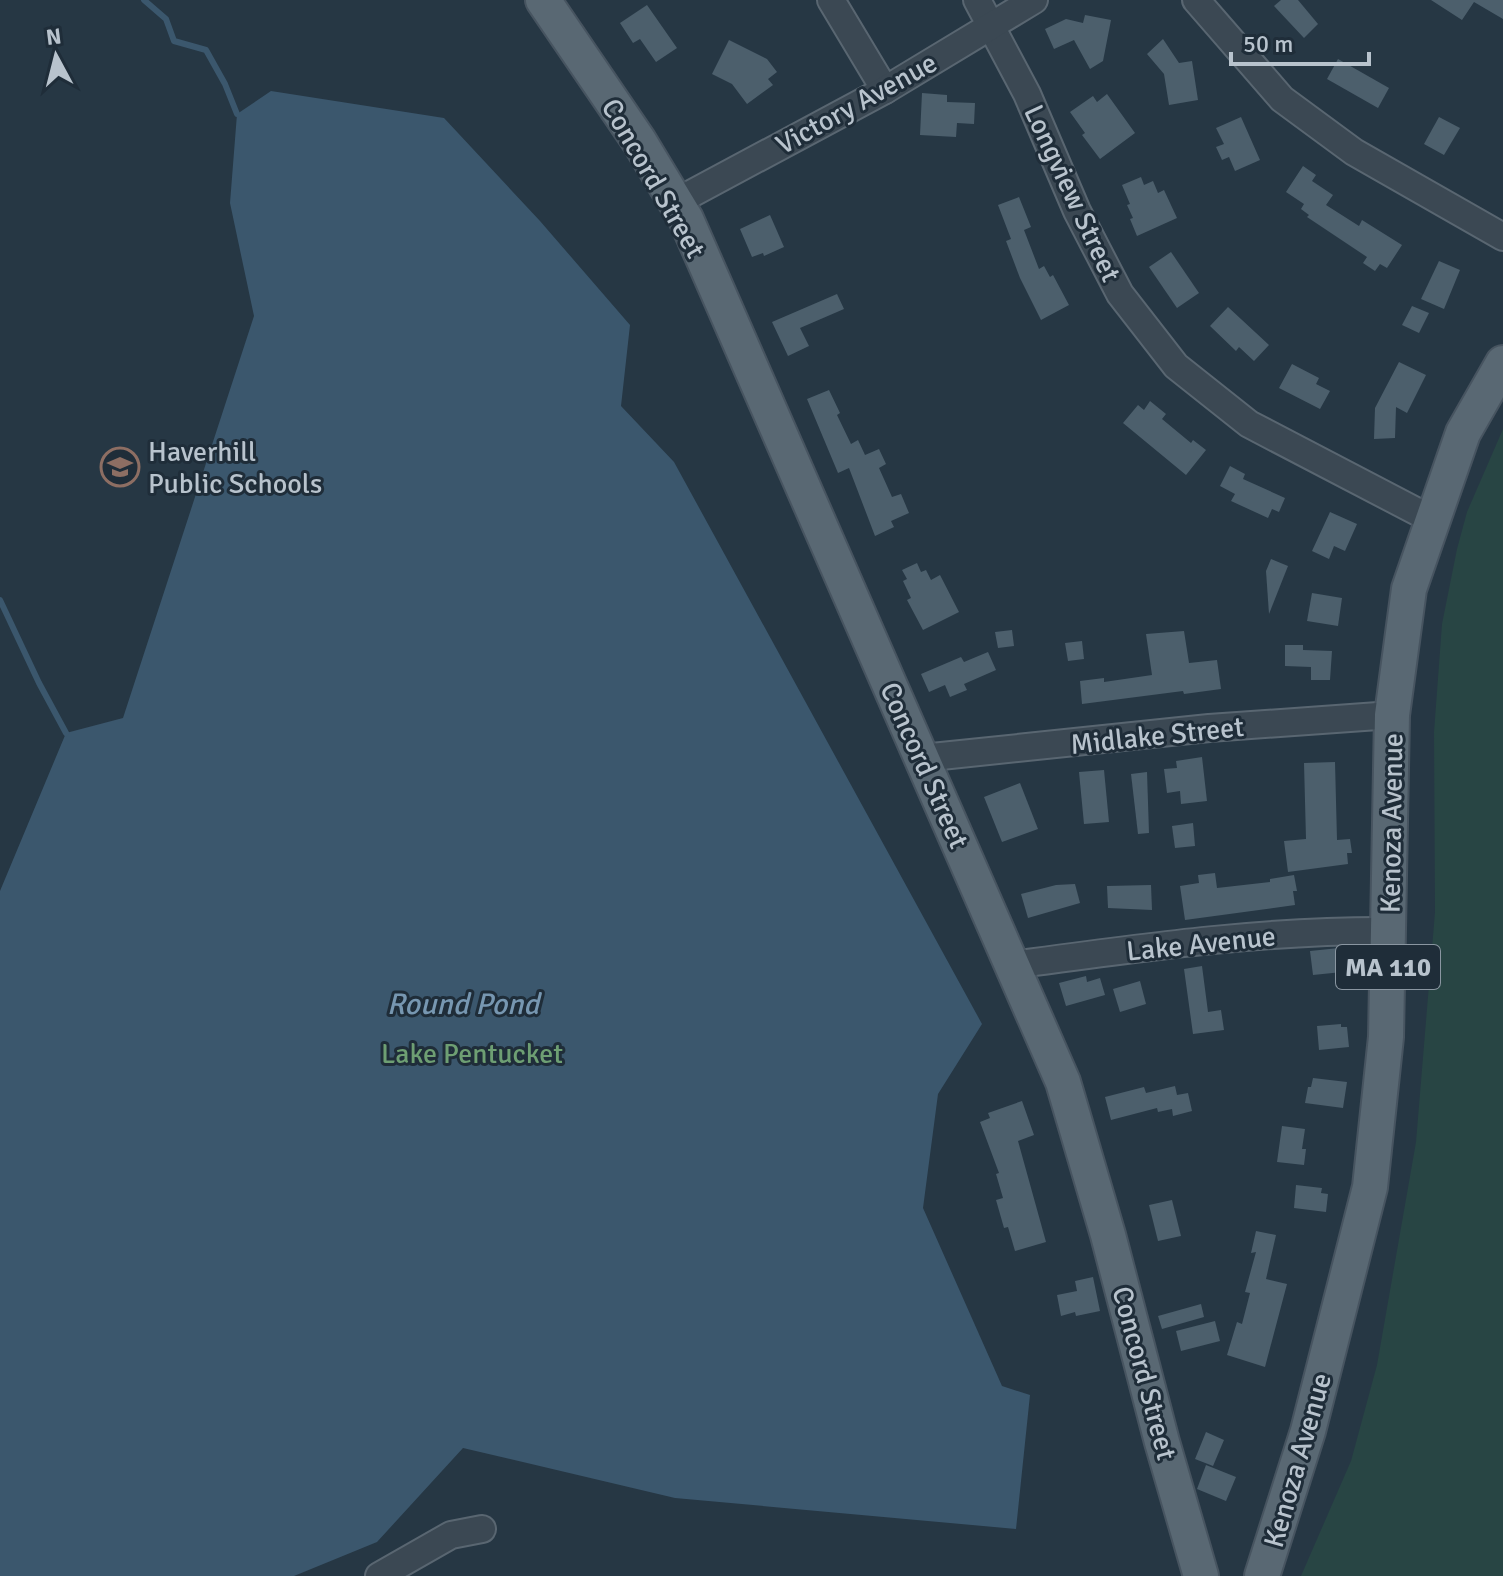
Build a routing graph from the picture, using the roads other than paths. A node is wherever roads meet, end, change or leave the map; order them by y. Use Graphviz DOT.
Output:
graph roads {
  1 [pos="543,0"];
  2 [pos="831,0"];
  3 [pos="977,0"];
  4 [pos="1034,0"];
  5 [pos="1196,0"];
  6 [pos="990,25"];
  7 [pos="885,90"];
  8 [pos="676,202"];
  9 [pos="1503,237"];
  10 [pos="1503,363"];
  11 [pos="1433,520"];
  12 [pos="1392,715"];
  13 [pos="922,758"];
  14 [pos="1390,931"];
  15 [pos="1013,965"];
  16 [pos="482,1529"];
  17 [pos="379,1576"];
  18 [pos="1201,1576"];
  19 [pos="1262,1576"];
  1 -- 8 [label="main road, Concord Street"];
  2 -- 7 [label="street"];
  3 -- 6 [label="street, Longview Street"];
  4 -- 6 [label="street, Victory Avenue"];
  5 -- 9 [label="street"];
  6 -- 7 [label="street, Victory Avenue"];
  6 -- 11 [label="street, Longview Street"];
  7 -- 8 [label="street, Victory Avenue"];
  8 -- 13 [label="main road, Concord Street"];
  10 -- 11 [label="main road, Kenoza Avenue / MA 110"];
  11 -- 12 [label="main road, Kenoza Avenue / MA 110"];
  12 -- 13 [label="street, Midlake Street"];
  12 -- 14 [label="main road, Kenoza Avenue / MA 110"];
  13 -- 15 [label="main road, Concord Street"];
  14 -- 15 [label="street, Lake Avenue"];
  14 -- 19 [label="main road, Kenoza Avenue / MA 110"];
  15 -- 18 [label="main road, Concord Street"];
  16 -- 17 [label="street"];
}
